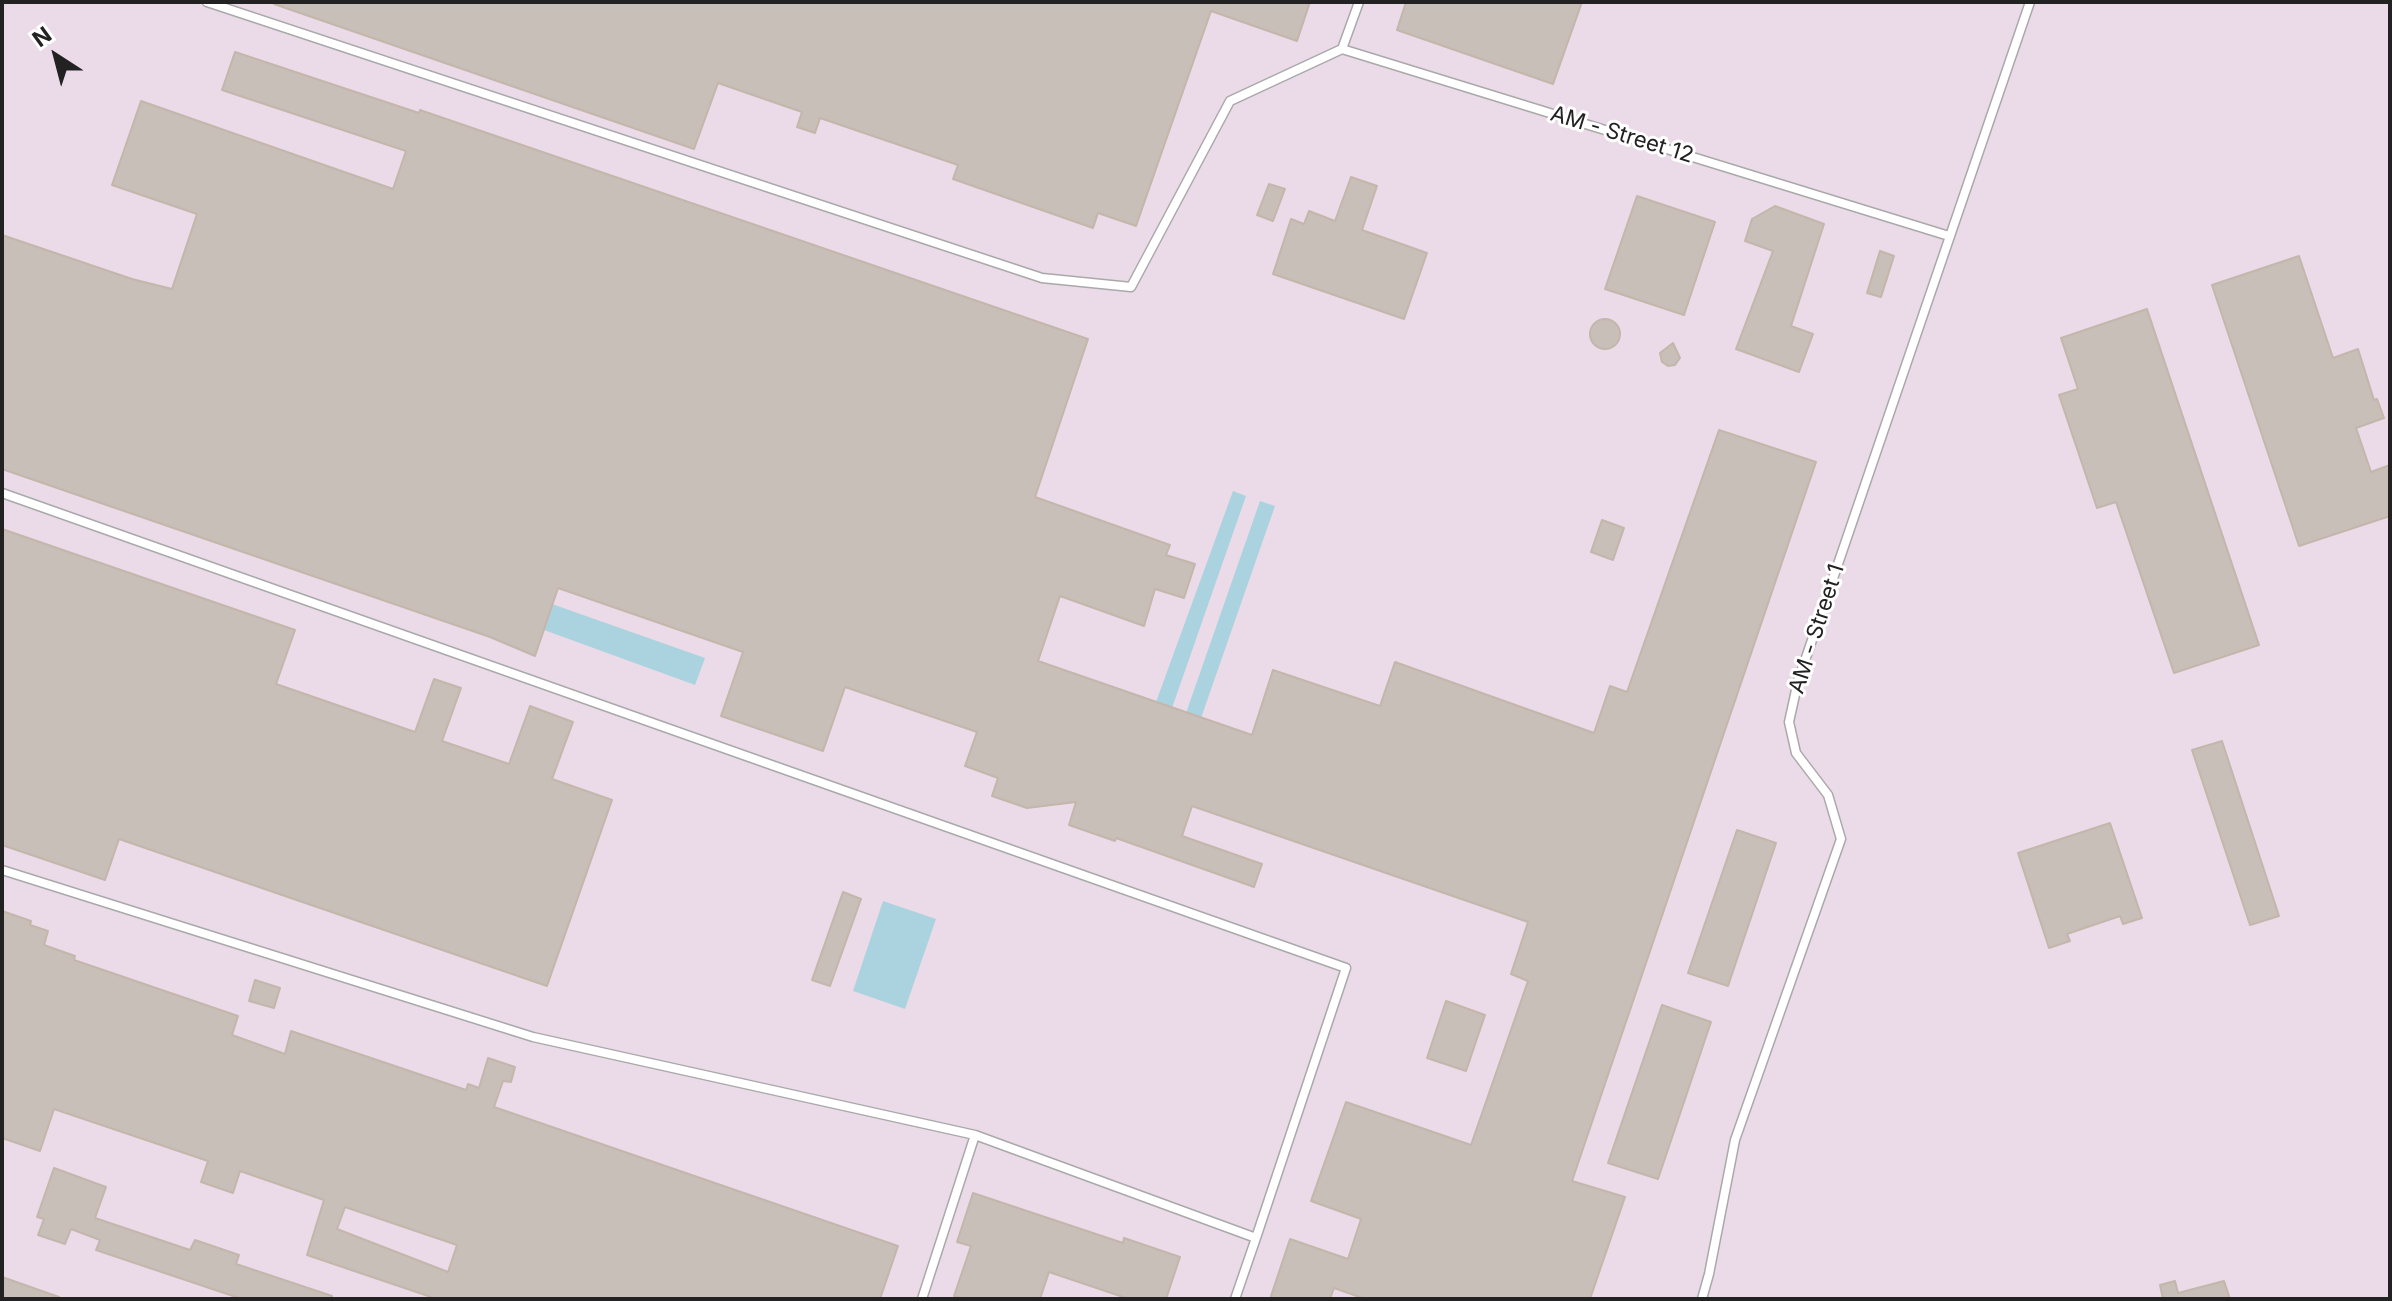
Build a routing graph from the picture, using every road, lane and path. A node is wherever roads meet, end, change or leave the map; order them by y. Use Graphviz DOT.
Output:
graph roads {
  1 [pos="207,2"];
  2 [pos="1359,2"];
  3 [pos="2030,2"];
  4 [pos="1342,49"];
  5 [pos="1949,236"];
  6 [pos="2,493"];
  7 [pos="2,870"];
  8 [pos="975,1135"];
  9 [pos="1256,1238"];
  10 [pos="922,1299"];
  11 [pos="1235,1299"];
  12 [pos="1702,1299"];
  1 -- 4 [label="lane"];
  2 -- 4 [label="lane"];
  3 -- 5 [label="lane, AM - Street 1"];
  4 -- 5 [label="lane, AM - Street 12"];
  5 -- 12 [label="lane, AM - Street 1"];
  6 -- 9 [label="lane"];
  7 -- 8 [label="lane"];
  8 -- 9 [label="lane"];
  8 -- 10 [label="lane"];
  9 -- 11 [label="lane"];
}
